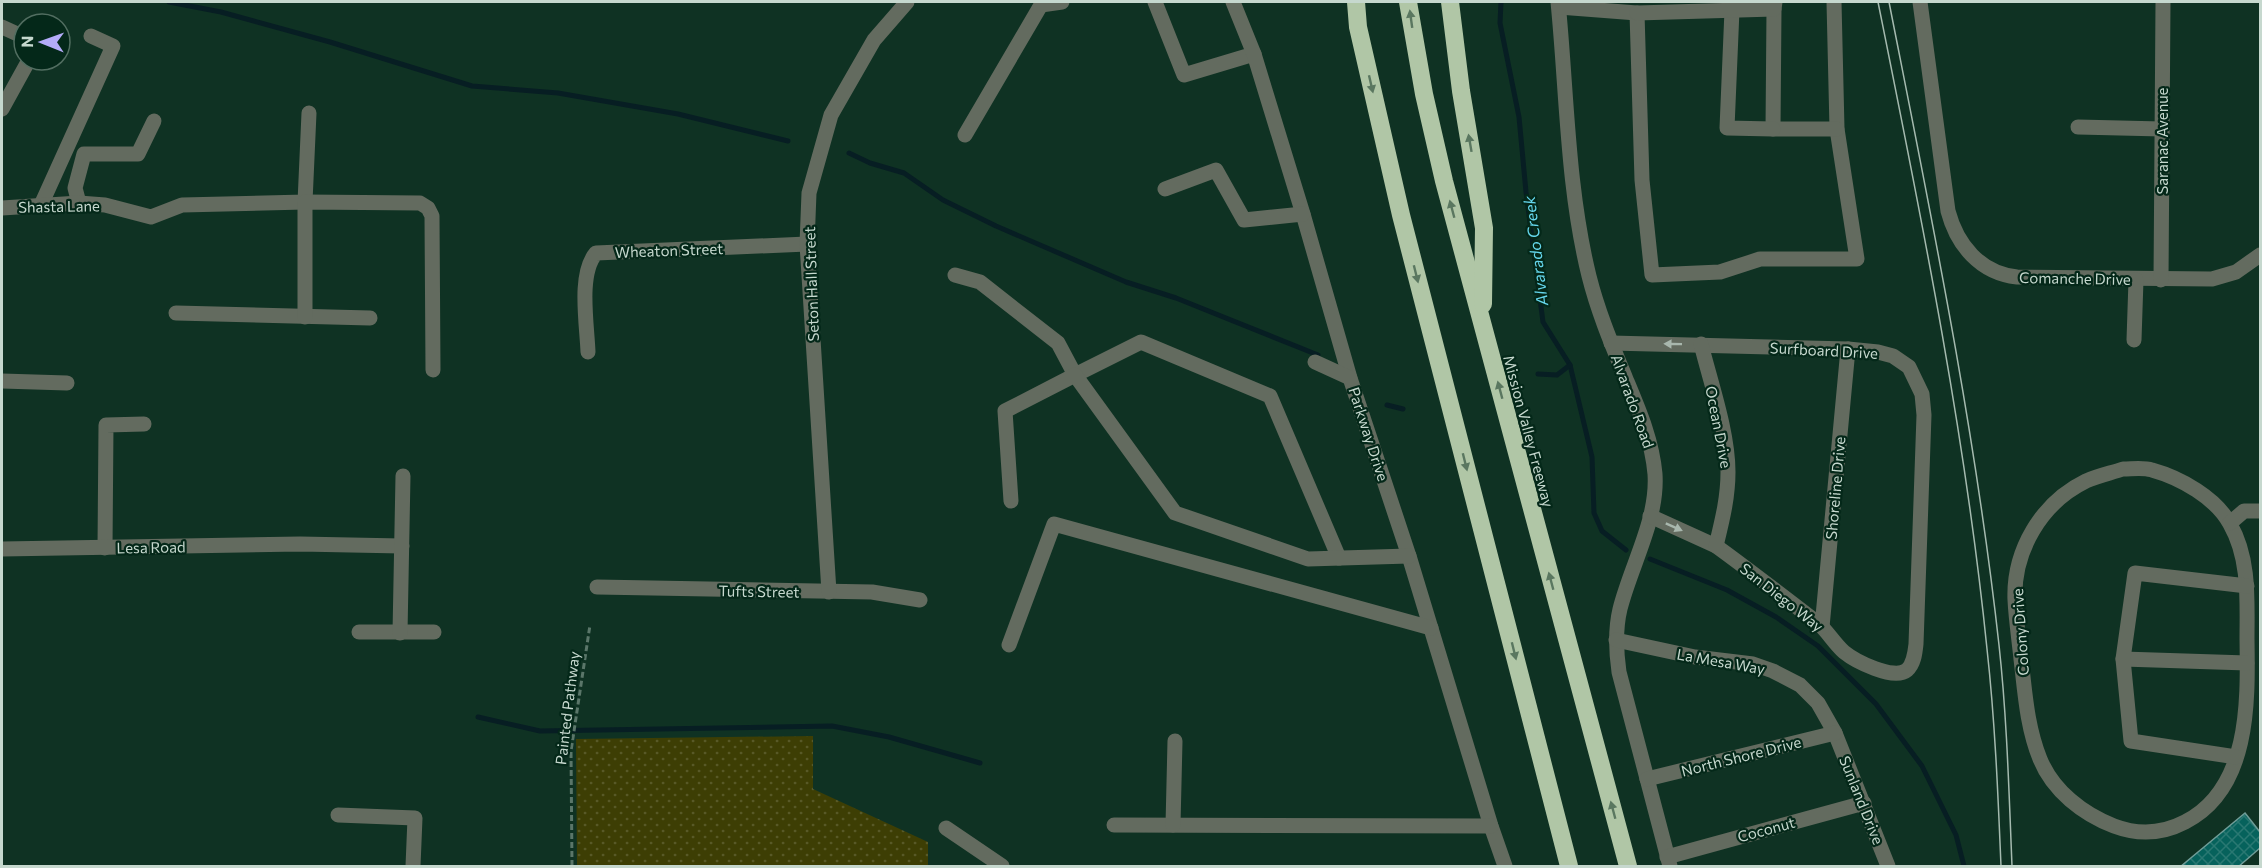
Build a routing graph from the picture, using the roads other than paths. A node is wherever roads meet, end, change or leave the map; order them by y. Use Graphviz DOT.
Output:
graph roads {
  1 [pos="907,2"];
  2 [pos="1062,2"];
  3 [pos="1155,2"];
  4 [pos="1233,2"];
  5 [pos="1354,2"];
  6 [pos="1408,2"];
  7 [pos="1450,2"];
  8 [pos="1834,2"];
  9 [pos="1920,2"];
  10 [pos="2163,2"];
  11 [pos="1559,4"];
  12 [pos="1609,5"];
  13 [pos="1774,5"];
  14 [pos="1732,10"];
  15 [pos="1638,12"];
  16 [pos="91,36"];
  17 [pos="1254,54"];
  18 [pos="22,72"];
  19 [pos="2,109"];
  20 [pos="309,112"];
  21 [pos="154,121"];
  22 [pos="2078,127"];
  23 [pos="1773,129"];
  24 [pos="1837,129"];
  25 [pos="2162,129"];
  26 [pos="965,135"];
  27 [pos="1165,189"];
  28 [pos="305,202"];
  29 [pos="79,203"];
  30 [pos="41,205"];
  31 [pos="2,208"];
  32 [pos="1303,214"];
  33 [pos="807,244"];
  34 [pos="2260,255"];
  35 [pos="955,275"];
  36 [pos="2136,280"];
  37 [pos="2161,280"];
  38 [pos="176,313"];
  39 [pos="305,317"];
  40 [pos="370,318"];
  41 [pos="1483,327"];
  42 [pos="2134,340"];
  43 [pos="1611,343"];
  44 [pos="1701,344"];
  45 [pos="1848,349"];
  46 [pos="588,352"];
  47 [pos="1315,362"];
  48 [pos="433,370"];
  49 [pos="1075,375"];
  50 [pos="1350,378"];
  51 [pos="2,381"];
  52 [pos="67,383"];
  53 [pos="144,424"];
  54 [pos="403,476"];
  55 [pos="1011,501"];
  56 [pos="2260,511"];
  57 [pos="1650,516"];
  58 [pos="2230,523"];
  59 [pos="402,546"];
  60 [pos="1716,546"];
  61 [pos="105,548"];
  62 [pos="2,549"];
  63 [pos="1409,556"];
  64 [pos="1339,558"];
  65 [pos="2247,586"];
  66 [pos="597,587"];
  67 [pos="829,592"];
  68 [pos="920,600"];
  69 [pos="1822,627"];
  70 [pos="1431,628"];
  71 [pos="359,632"];
  72 [pos="434,632"];
  73 [pos="400,633"];
  74 [pos="1616,640"];
  75 [pos="1010,645"];
  76 [pos="2123,659"];
  77 [pos="2247,663"];
  78 [pos="1910,667"];
  79 [pos="2245,699"];
  80 [pos="2260,699"];
  81 [pos="1835,733"];
  82 [pos="1174,741"];
  83 [pos="2236,757"];
  84 [pos="1647,779"];
  85 [pos="1864,803"];
  86 [pos="338,815"];
  87 [pos="1114,825"];
  88 [pos="1173,825"];
  89 [pos="1491,826"];
  90 [pos="946,828"];
  91 [pos="1669,862"];
  92 [pos="413,867"];
  93 [pos="1002,867"];
  94 [pos="1505,867"];
  95 [pos="1569,867"];
  96 [pos="1628,867"];
  97 [pos="1888,867"];
  1 -- 33 [label="street, Seton Hall Street"];
  2 -- 26 [label="street"];
  3 -- 17 [label="street"];
  4 -- 17 [label="street, Parkway Drive"];
  5 -- 95 [label="highway, one-way"];
  41 -- 6 [label="highway, Mission Valley Freeway, one-way"];
  41 -- 7 [label="highway, one-way"];
  8 -- 24 [label="street"];
  9 -- 36 [label="street, Comanche Drive"];
  10 -- 25 [label="street, Saranac Avenue"];
  11 -- 12 [label="street"];
  11 -- 43 [label="street, Alvarado Road"];
  12 -- 15 [label="street"];
  13 -- 14 [label="street"];
  13 -- 23 [label="street"];
  14 -- 15 [label="street"];
  14 -- 23 [label="street"];
  15 -- 24 [label="street"];
  16 -- 30 [label="street"];
  17 -- 32 [label="street, Parkway Drive"];
  18 -- 19 [label="street"];
  20 -- 28 [label="street"];
  21 -- 29 [label="street"];
  22 -- 25 [label="street"];
  23 -- 24 [label="street"];
  25 -- 37 [label="street, Saranac Avenue"];
  27 -- 32 [label="street"];
  28 -- 29 [label="street, Shasta Lane"];
  28 -- 39 [label="street"];
  28 -- 48 [label="street"];
  29 -- 30 [label="street, Shasta Lane"];
  30 -- 31 [label="street, Shasta Lane"];
  32 -- 50 [label="street, Parkway Drive"];
  33 -- 46 [label="street, Wheaton Street"];
  33 -- 67 [label="street, Seton Hall Street"];
  34 -- 37 [label="street, Comanche Drive"];
  35 -- 49 [label="street"];
  36 -- 37 [label="street, Comanche Drive"];
  36 -- 42 [label="street"];
  38 -- 39 [label="street"];
  39 -- 40 [label="street"];
  96 -- 41 [label="highway, Mission Valley Freeway, one-way"];
  44 -- 43 [label="street, Surfboard Drive, one-way"];
  43 -- 57 [label="street, Alvarado Road"];
  44 -- 45 [label="street, Surfboard Drive"];
  44 -- 60 [label="street, Ocean Drive"];
  45 -- 69 [label="street, Shoreline Drive"];
  45 -- 78 [label="street, Surfboard Drive"];
  47 -- 50 [label="street"];
  49 -- 55 [label="street"];
  49 -- 64 [label="street"];
  49 -- 64 [label="street"];
  50 -- 63 [label="street, Parkway Drive"];
  51 -- 52 [label="street"];
  53 -- 61 [label="street"];
  54 -- 59 [label="street"];
  56 -- 58 [label="street"];
  57 -- 60 [label="street, San Diego Way, one-way"];
  57 -- 74 [label="street, Alvarado Road"];
  58 -- 65 [label="street, Colony Drive"];
  58 -- 83 [label="street, Colony Drive"];
  59 -- 61 [label="street, Lesa Road"];
  59 -- 73 [label="street"];
  60 -- 69 [label="street, San Diego Way"];
  61 -- 62 [label="street, Lesa Road"];
  63 -- 64 [label="street"];
  63 -- 70 [label="street, Parkway Drive"];
  65 -- 76 [label="street"];
  65 -- 77 [label="street, Colony Drive"];
  66 -- 67 [label="street, Tufts Street"];
  67 -- 68 [label="street, Tufts Street"];
  69 -- 78 [label="street, San Diego Way"];
  70 -- 75 [label="street"];
  70 -- 89 [label="street, Parkway Drive"];
  71 -- 73 [label="street"];
  72 -- 73 [label="street"];
  74 -- 81 [label="street, La Mesa Way"];
  74 -- 84 [label="street, Alvarado Road"];
  76 -- 77 [label="street"];
  76 -- 83 [label="street"];
  77 -- 79 [label="street, Colony Drive"];
  79 -- 80 [label="street"];
  79 -- 83 [label="street, Colony Drive"];
  81 -- 84 [label="street, North Shore Drive"];
  81 -- 85 [label="street, Sunland Drive"];
  82 -- 88 [label="street"];
  84 -- 91 [label="street, Alvarado Road"];
  85 -- 91 [label="street, Coconut"];
  85 -- 97 [label="street, Sunland Drive"];
  86 -- 92 [label="street"];
  87 -- 88 [label="street"];
  88 -- 89 [label="street"];
  89 -- 94 [label="street, Parkway Drive"];
  90 -- 93 [label="street"];
}
